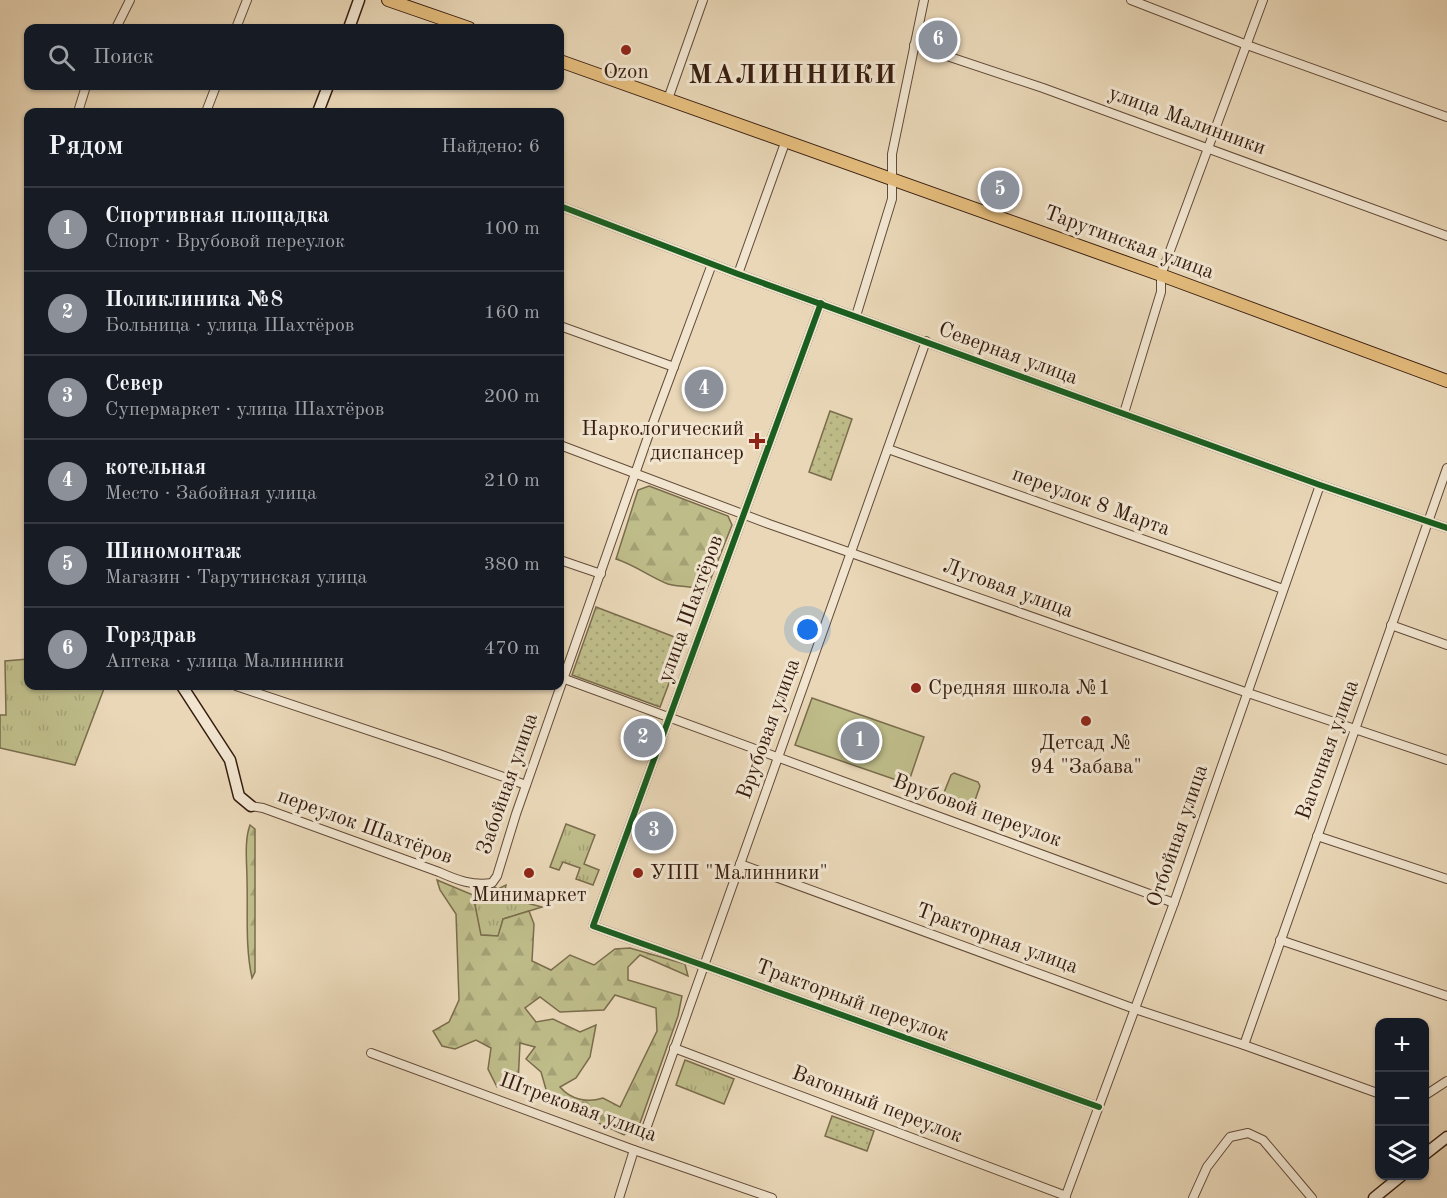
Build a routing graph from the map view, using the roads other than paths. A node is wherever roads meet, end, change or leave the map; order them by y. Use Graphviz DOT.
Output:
graph roads {
  1 [pos="130,0"];
  2 [pos="247,0"];
  3 [pos="359,0"];
  4 [pos="388,0"];
  5 [pos="703,0"];
  6 [pos="924,0"];
  7 [pos="1131,0"];
  8 [pos="1263,0"];
  9 [pos="118,24"];
  10 [pos="238,24"];
  11 [pos="350,24"];
  12 [pos="457,24"];
  13 [pos="914,45"];
  14 [pos="1247,45"];
  15 [pos="564,62"];
  16 [pos="85,90"];
  17 [pos="214,90"];
  18 [pos="326,90"];
  19 [pos="668,99"];
  20 [pos="79,108"];
  21 [pos="208,108"];
  22 [pos="320,108"];
  23 [pos="1447,117"];
  24 [pos="786,140"];
  25 [pos="1209,148"];
  26 [pos="891,178"];
  27 [pos="564,208"];
  28 [pos="1447,236"];
  29 [pos="712,264"];
  30 [pos="738,274"];
  31 [pos="1161,275"];
  32 [pos="821,303"];
  33 [pos="856,316"];
  34 [pos="564,327"];
  35 [pos="926,341"];
  36 [pos="674,367"];
  37 [pos="1447,381"];
  38 [pos="1124,413"];
  39 [pos="564,446"];
  40 [pos="888,448"];
  41 [pos="1447,468"];
  42 [pos="636,473"];
  43 [pos="1320,485"];
  44 [pos="743,514"];
  45 [pos="1428,522"];
  46 [pos="1447,528"];
  47 [pos="850,552"];
  48 [pos="564,561"];
  49 [pos="601,574"];
  50 [pos="1283,589"];
  51 [pos="1391,625"];
  52 [pos="1447,645"];
  53 [pos="564,673"];
  54 [pos="564,679"];
  55 [pos="185,690"];
  56 [pos="248,690"];
  57 [pos="558,690"];
  58 [pos="1248,693"];
  59 [pos="669,717"];
  60 [pos="1355,730"];
  61 [pos="778,757"];
  62 [pos="1447,760"];
  63 [pos="526,785"];
  64 [pos="251,806"];
  65 [pos="1317,836"];
  66 [pos="740,864"];
  67 [pos="497,876"];
  68 [pos="1447,879"];
  69 [pos="1174,903"];
  70 [pos="593,926"];
  71 [pos="1280,940"];
  72 [pos="705,965"];
  73 [pos="1447,996"];
  74 [pos="1135,1009"];
  75 [pos="1244,1045"];
  76 [pos="674,1048"];
  77 [pos="371,1053"];
  78 [pos="1447,1082"];
  79 [pos="1375,1092"];
  80 [pos="1429,1093"];
  81 [pos="1099,1107"];
  82 [pos="646,1129"];
  83 [pos="1447,1137"];
  84 [pos="634,1150"];
  85 [pos="1429,1152"];
  86 [pos="1396,1180"];
  87 [pos="1066,1197"];
  88 [pos="618,1198"];
  89 [pos="772,1198"];
  90 [pos="1193,1198"];
  91 [pos="1312,1198"];
  92 [pos="1374,1198"];
  1 -- 9 [label="street"];
  2 -- 10 [label="street"];
  3 -- 11 [label="street"];
  4 -- 12 [label="main road"];
  5 -- 19 [label="street"];
  6 -- 13 [label="street"];
  7 -- 14 [label="street"];
  8 -- 14 [label="street"];
  13 -- 25 [label="street, улица Малинники"];
  13 -- 26 [label="street"];
  14 -- 23 [label="street"];
  14 -- 25 [label="street"];
  15 -- 19 [label="main road, Тарутинская улица"];
  16 -- 20 [label="street"];
  17 -- 21 [label="street"];
  18 -- 22 [label="street"];
  19 -- 24 [label="main road, Тарутинская улица"];
  24 -- 26 [label="main road, Тарутинская улица"];
  24 -- 30 [label="street"];
  25 -- 28 [label="street, улица Малинники"];
  25 -- 31 [label="street"];
  26 -- 31 [label="main road, Тарутинская улица"];
  26 -- 33 [label="street"];
  27 -- 29 [label="street, Северная улица"];
  29 -- 30 [label="street, Северная улица"];
  29 -- 36 [label="street, Забойная улица"];
  30 -- 32 [label="street, Северная улица"];
  31 -- 37 [label="main road, Тарутинская улица"];
  31 -- 38 [label="street"];
  32 -- 33 [label="street, Северная улица"];
  32 -- 44 [label="street, улица Шахтёров"];
  33 -- 35 [label="street, Северная улица"];
  34 -- 36 [label="street"];
  35 -- 38 [label="street, Северная улица"];
  35 -- 40 [label="street, Врубовая улица"];
  36 -- 42 [label="street, Забойная улица"];
  38 -- 43 [label="street, Северная улица"];
  39 -- 42 [label="street, Луговая улица"];
  40 -- 47 [label="street, Врубовая улица"];
  40 -- 50 [label="street, переулок 8 Марта"];
  41 -- 45 [label="street, Вагонная улица"];
  42 -- 44 [label="street, Луговая улица"];
  42 -- 49 [label="street, Забойная улица"];
  43 -- 45 [label="street, Северная улица"];
  43 -- 50 [label="street, Отбойная улица"];
  44 -- 47 [label="street, Луговая улица"];
  44 -- 59 [label="street, улица Шахтёров"];
  45 -- 46 [label="street, Северная улица"];
  45 -- 51 [label="street, Вагонная улица"];
  47 -- 58 [label="street, Луговая улица"];
  47 -- 61 [label="street, Врубовая улица"];
  48 -- 49 [label="street"];
  49 -- 53 [label="street, Забойная улица"];
  50 -- 58 [label="street, Отбойная улица"];
  51 -- 52 [label="street"];
  51 -- 60 [label="street, Вагонная улица"];
  54 -- 59 [label="street, Врубовой переулок"];
  55 -- 64 [label="street"];
  56 -- 63 [label="street"];
  57 -- 63 [label="street, Забойная улица"];
  58 -- 60 [label="street, Луговая улица"];
  58 -- 69 [label="street, Отбойная улица"];
  59 -- 61 [label="street, Врубовой переулок"];
  59 -- 70 [label="street, улица Шахтёров"];
  60 -- 62 [label="street, Луговая улица"];
  60 -- 65 [label="street, Вагонная улица"];
  61 -- 66 [label="street, Врубовая улица"];
  61 -- 69 [label="street, Врубовой переулок"];
  63 -- 67 [label="street, Забойная улица"];
  64 -- 67 [label="street, переулок Шахтёров"];
  65 -- 68 [label="street"];
  65 -- 71 [label="street, Вагонная улица"];
  66 -- 72 [label="street, Врубовая улица"];
  66 -- 74 [label="street, Тракторная улица"];
  69 -- 74 [label="street, Отбойная улица"];
  70 -- 72 [label="street, Тракторный переулок"];
  71 -- 73 [label="street"];
  71 -- 75 [label="street, Вагонная улица"];
  72 -- 76 [label="street, Врубовая улица"];
  72 -- 81 [label="street, Тракторный переулок"];
  74 -- 75 [label="street, Тракторная улица"];
  74 -- 81 [label="street, Отбойная улица"];
  75 -- 79 [label="street, Тракторная улица"];
  76 -- 82 [label="street, Врубовая улица"];
  76 -- 87 [label="street, Вагонный переулок"];
  77 -- 84 [label="street, Штрековая улица"];
  78 -- 80 [label="street"];
  81 -- 87 [label="street, Отбойная улица"];
  83 -- 85 [label="street"];
  84 -- 88 [label="street"];
  84 -- 89 [label="street, Штрековая улица"];
  86 -- 92 [label="street"];
  90 -- 91 [label="street"];
}
